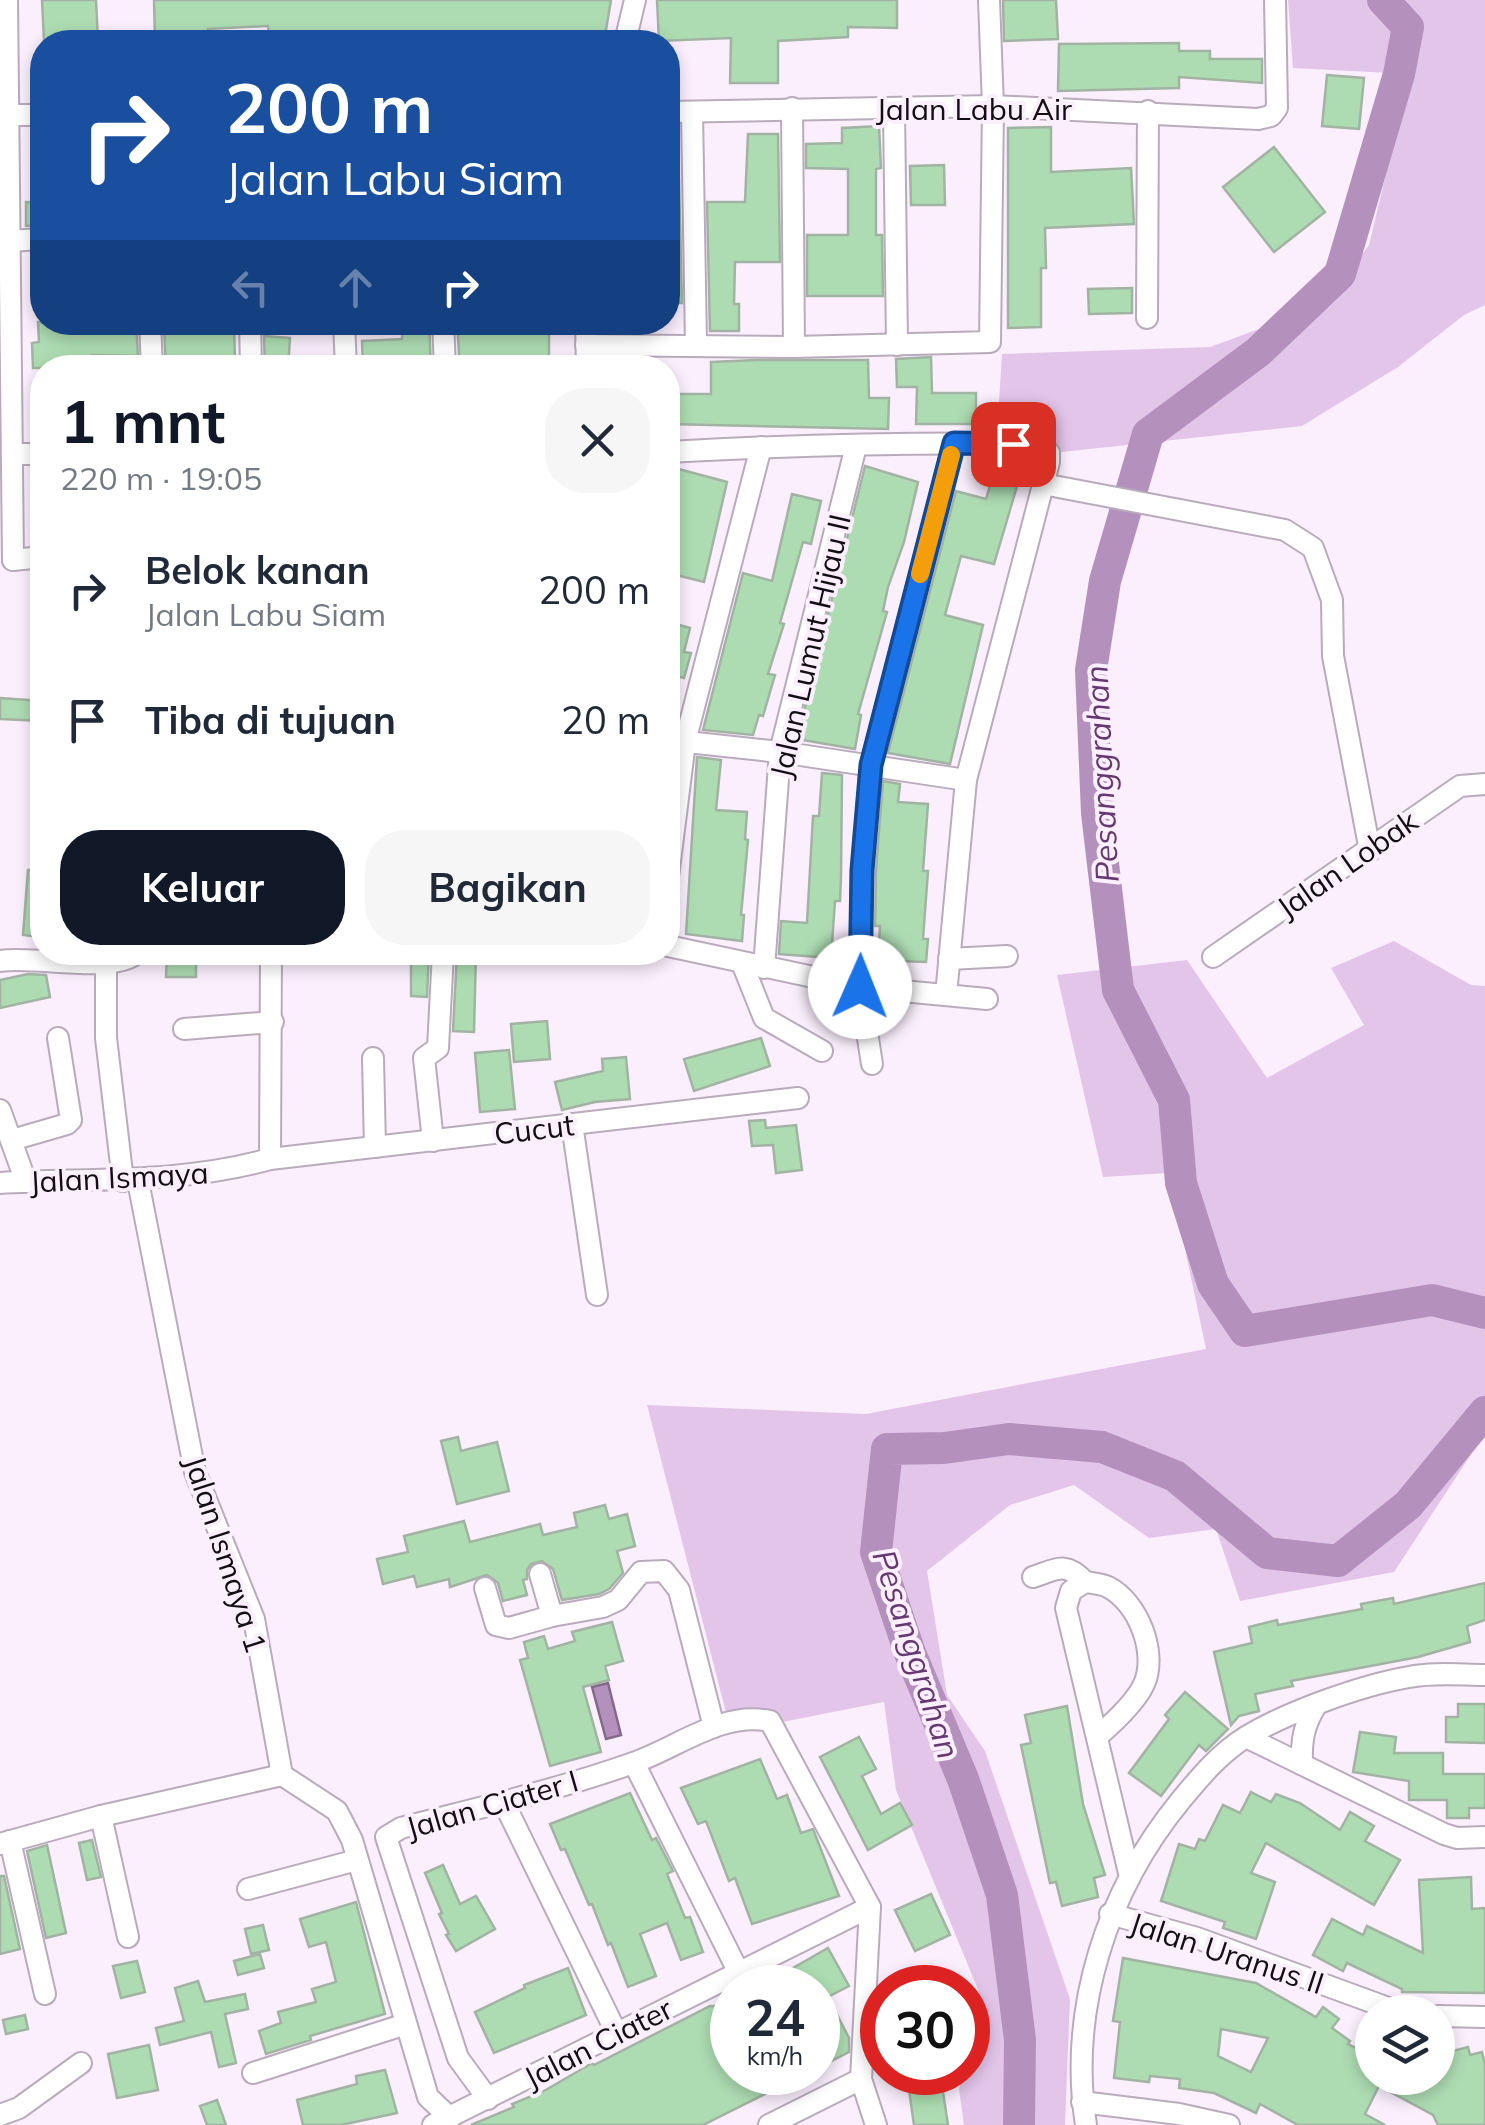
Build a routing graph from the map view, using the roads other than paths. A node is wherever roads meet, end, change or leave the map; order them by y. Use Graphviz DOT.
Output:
graph roads {
  1 [pos="7,0"];
  2 [pos="635,0"];
  3 [pos="989,0"];
  4 [pos="1275,0"];
  5 [pos="629,30"];
  6 [pos="992,106"];
  7 [pos="792,108"];
  8 [pos="894,108"];
  9 [pos="680,112"];
  10 [pos="692,112"];
  11 [pos="1148,112"];
  12 [pos="30,114"];
  13 [pos="4,115"];
  14 [pos="30,240"];
  15 [pos="10,241"];
  16 [pos="1146,318"];
  17 [pos="586,335"];
  18 [pos="696,344"];
  19 [pos="586,345"];
  20 [pos="898,345"];
  21 [pos="794,346"];
  22 [pos="586,355"];
  23 [pos="954,443"];
  24 [pos="856,446"];
  25 [pos="761,447"];
  26 [pos="680,451"];
  27 [pos="12,454"];
  28 [pos="30,454"];
  29 [pos="1044,484"];
  30 [pos="6,564"];
  31 [pos="680,727"];
  32 [pos="680,741"];
  33 [pos="780,752"];
  34 [pos="871,765"];
  35 [pos="966,780"];
  36 [pos="1485,784"];
  37 [pos="1370,851"];
  38 [pos="680,949"];
  39 [pos="1007,956"];
  40 [pos="1213,956"];
  41 [pos="30,959"];
  42 [pos="949,959"];
  43 [pos="0,961"];
  44 [pos="742,962"];
  45 [pos="106,965"];
  46 [pos="271,965"];
  47 [pos="442,965"];
  48 [pos="764,968"];
  49 [pos="860,987"];
  50 [pos="946,995"];
  51 [pos="986,998"];
  52 [pos="273,1022"];
  53 [pos="184,1029"];
  54 [pos="58,1038"];
  55 [pos="822,1051"];
  56 [pos="373,1058"];
  57 [pos="872,1064"];
  58 [pos="798,1098"];
  59 [pos="0,1110"];
  60 [pos="572,1124"];
  61 [pos="12,1140"];
  62 [pos="433,1141"];
  63 [pos="375,1147"];
  64 [pos="270,1159"];
  65 [pos="130,1181"];
  66 [pos="26,1182"];
  67 [pos="0,1183"];
  68 [pos="597,1295"];
  69 [pos="540,1574"];
  70 [pos="1033,1577"];
  71 [pos="1085,1582"];
  72 [pos="485,1588"];
  73 [pos="552,1616"];
  74 [pos="1485,1675"];
  75 [pos="1317,1704"];
  76 [pos="714,1727"];
  77 [pos="1097,1737"];
  78 [pos="1246,1737"];
  79 [pos="634,1763"];
  80 [pos="1302,1764"];
  81 [pos="282,1775"];
  82 [pos="503,1801"];
  83 [pos="101,1816"];
  84 [pos="1485,1838"];
  85 [pos="5,1842"];
  86 [pos="357,1860"];
  87 [pos="1130,1877"];
  88 [pos="248,1890"];
  89 [pos="870,1907"];
  90 [pos="1110,1914"];
  91 [pos="128,1937"];
  92 [pos="735,1965"];
  93 [pos="755,1965"];
  94 [pos="867,1965"];
  95 [pos="710,1988"];
  96 [pos="45,1994"];
  97 [pos="1355,1996"];
  98 [pos="1455,2016"];
  99 [pos="1485,2017"];
  100 [pos="406,2024"];
  101 [pos="617,2034"];
  102 [pos="82,2063"];
  103 [pos="254,2073"];
  104 [pos="860,2079"];
  105 [pos="866,2095"];
  106 [pos="488,2099"];
  107 [pos="1082,2102"];
  108 [pos="0,2115"];
  109 [pos="441,2121"];
  110 [pos="769,2125"];
  111 [pos="876,2125"];
  112 [pos="1086,2125"];
  113 [pos="1229,2125"];
  1 -- 13 [label="street"];
  2 -- 5 [label="street"];
  3 -- 6 [label="street"];
  4 -- 11 [label="street, Jalan Labu Air"];
  6 -- 8 [label="street, Jalan Labu Air"];
  6 -- 11 [label="street, Jalan Labu Air"];
  6 -- 20 [label="street"];
  7 -- 8 [label="street, Jalan Labu Air"];
  7 -- 10 [label="street, Jalan Labu Air"];
  7 -- 21 [label="street"];
  8 -- 20 [label="street"];
  9 -- 10 [label="street, Jalan Labu Air"];
  10 -- 18 [label="street"];
  11 -- 16 [label="street"];
  12 -- 13 [label="street"];
  13 -- 15 [label="street"];
  14 -- 15 [label="street"];
  15 -- 27 [label="street"];
  17 -- 19 [label="street"];
  18 -- 19 [label="street"];
  18 -- 21 [label="street"];
  19 -- 22 [label="street"];
  20 -- 21 [label="street"];
  23 -- 24 [label="street"];
  23 -- 29 [label="street"];
  23 -- 34 [label="street"];
  24 -- 25 [label="street"];
  24 -- 33 [label="street, Jalan Lumut Hijau II"];
  25 -- 26 [label="street"];
  25 -- 31 [label="street"];
  27 -- 28 [label="street"];
  27 -- 30 [label="street"];
  29 -- 35 [label="street"];
  29 -- 37 [label="street"];
  32 -- 33 [label="street"];
  33 -- 34 [label="street"];
  33 -- 48 [label="street, Jalan Lumut Hijau II"];
  34 -- 35 [label="street"];
  34 -- 49 [label="street"];
  35 -- 42 [label="street"];
  36 -- 37 [label="street, Jalan Lobak"];
  37 -- 40 [label="street, Jalan Lobak"];
  38 -- 44 [label="street"];
  39 -- 42 [label="street"];
  41 -- 43 [label="street"];
  42 -- 50 [label="street"];
  44 -- 48 [label="street"];
  44 -- 55 [label="street"];
  45 -- 65 [label="street, Jalan Ismaya 1"];
  46 -- 52 [label="street"];
  47 -- 62 [label="street"];
  48 -- 49 [label="street"];
  49 -- 50 [label="street"];
  49 -- 57 [label="street"];
  50 -- 51 [label="street"];
  52 -- 53 [label="street"];
  52 -- 64 [label="street"];
  54 -- 61 [label="street"];
  56 -- 63 [label="street"];
  58 -- 60 [label="street, Cucut"];
  59 -- 61 [label="street"];
  60 -- 62 [label="street, Cucut"];
  60 -- 68 [label="street"];
  61 -- 66 [label="street"];
  62 -- 63 [label="street, Cucut"];
  63 -- 64 [label="street, Cucut"];
  64 -- 65 [label="street, Jalan Ismaya"];
  65 -- 66 [label="street, Jalan Ismaya"];
  65 -- 81 [label="street, Jalan Ismaya 1"];
  66 -- 67 [label="street, Jalan Ismaya"];
  69 -- 73 [label="street"];
  70 -- 71 [label="street"];
  71 -- 77 [label="street"];
  71 -- 77 [label="street"];
  72 -- 73 [label="street"];
  73 -- 76 [label="street"];
  74 -- 75 [label="street"];
  75 -- 78 [label="street"];
  75 -- 80 [label="street"];
  76 -- 79 [label="street, Jalan Ciater I"];
  76 -- 89 [label="street, Jalan Ciater I"];
  77 -- 87 [label="street"];
  78 -- 80 [label="street"];
  78 -- 87 [label="street"];
  79 -- 82 [label="street, Jalan Ciater I"];
  79 -- 92 [label="street"];
  80 -- 84 [label="street"];
  81 -- 83 [label="street"];
  81 -- 86 [label="street"];
  82 -- 101 [label="street"];
  82 -- 106 [label="street, Jalan Ciater I"];
  83 -- 85 [label="street"];
  83 -- 91 [label="street"];
  85 -- 96 [label="street"];
  86 -- 88 [label="street"];
  86 -- 100 [label="street"];
  87 -- 90 [label="street"];
  89 -- 93 [label="street, Jalan Ciater"];
  89 -- 94 [label="street"];
  90 -- 97 [label="street, Jalan Uranus II"];
  90 -- 107 [label="street"];
  95 -- 101 [label="street, Jalan Ciater"];
  98 -- 99 [label="street"];
  100 -- 103 [label="street"];
  100 -- 109 [label="street"];
  101 -- 106 [label="street, Jalan Ciater"];
  102 -- 108 [label="street"];
  104 -- 110 [label="street"];
  105 -- 111 [label="street"];
  106 -- 109 [label="street, Jalan Ciater"];
  107 -- 112 [label="street"];
  107 -- 113 [label="street"];
}
